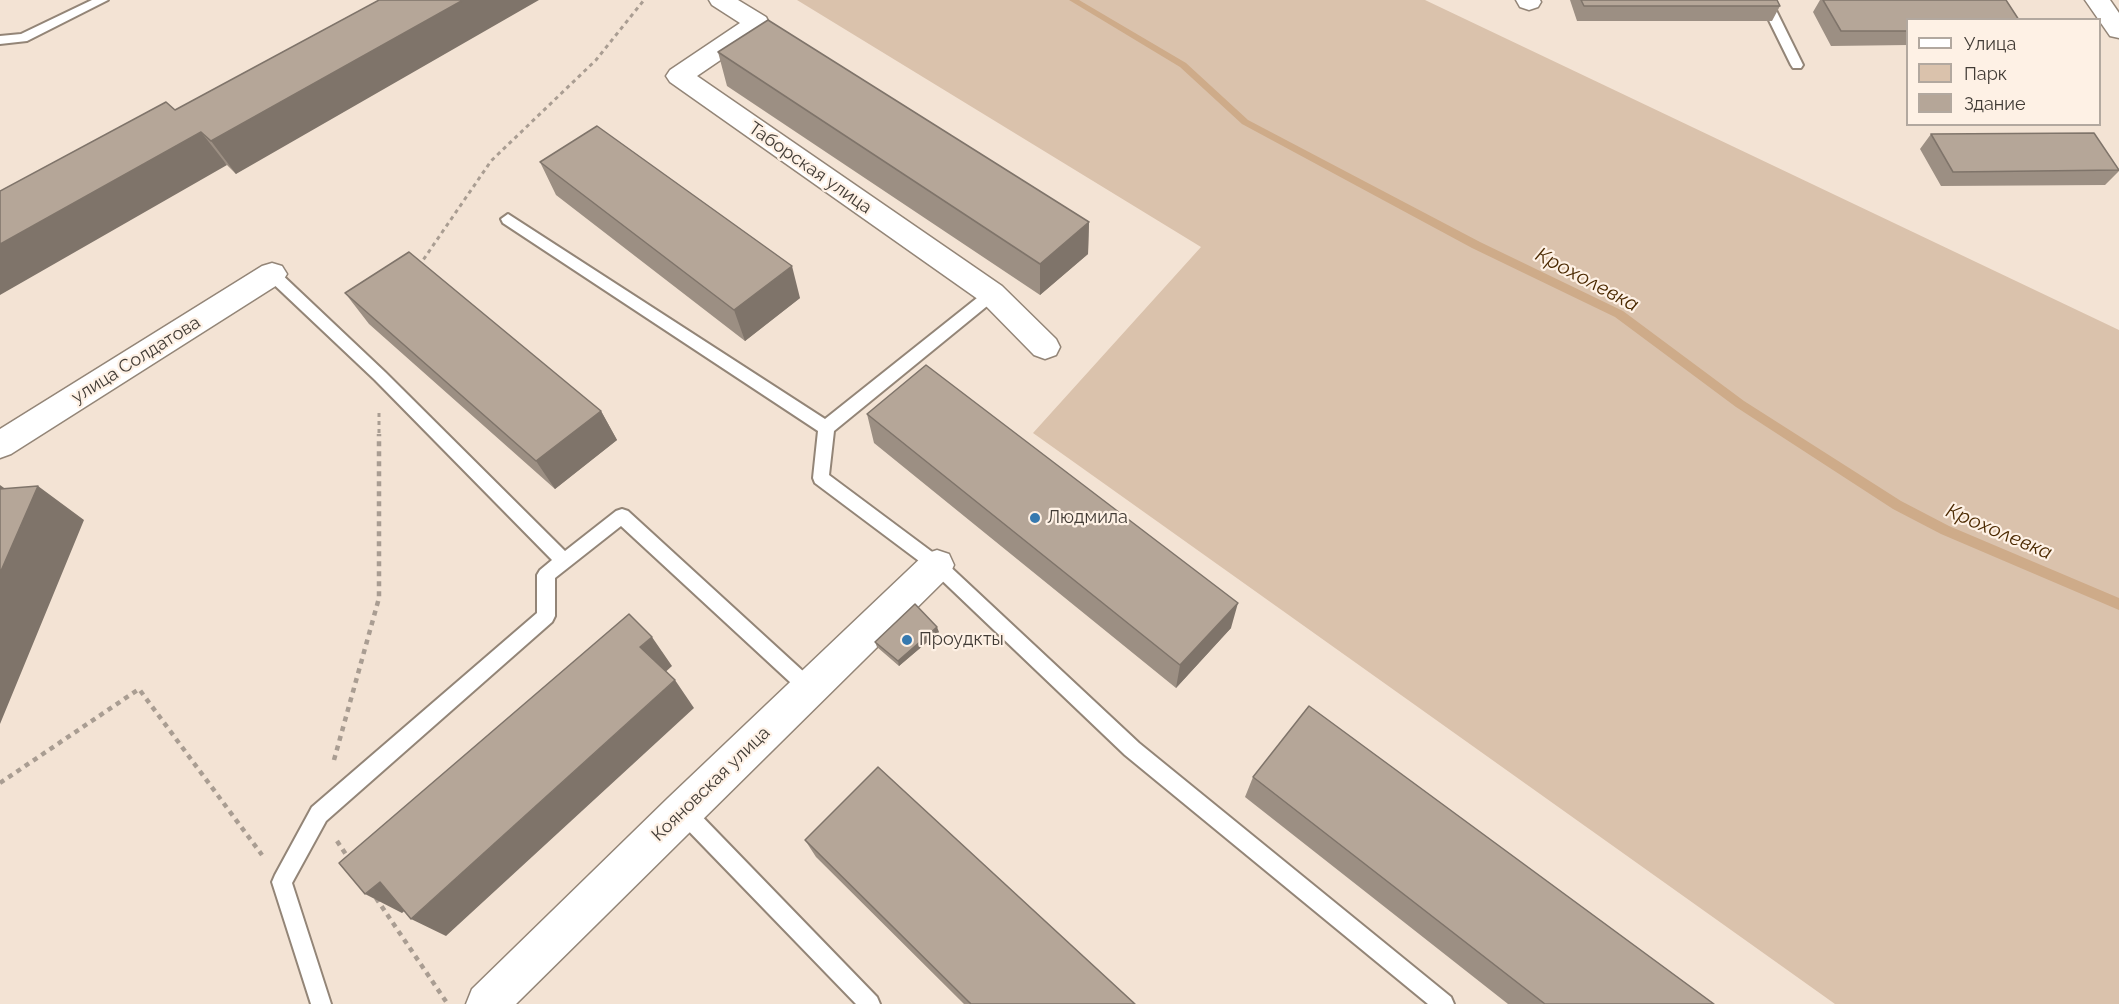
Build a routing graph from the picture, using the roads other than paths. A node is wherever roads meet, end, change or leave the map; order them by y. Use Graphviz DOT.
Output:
graph roads {
  1 [pos="102,0"];
  2 [pos="722,0"];
  3 [pos="1765,0"];
  4 [pos="2097,0"];
  5 [pos="2119,30"];
  6 [pos="0,40"];
  7 [pos="1797,65"];
  8 [pos="508,219"];
  9 [pos="272,274"];
  10 [pos="992,294"];
  11 [pos="1045,347"];
  12 [pos="826,428"];
  13 [pos="0,446"];
  14 [pos="564,561"];
  15 [pos="937,565"];
  16 [pos="810,689"];
  17 [pos="682,810"];
  18 [pos="321,1004"];
  19 [pos="487,1004"];
  20 [pos="870,1004"];
  21 [pos="1444,1004"];
  1 -- 6 [label="lane"];
  2 -- 10 [label="street, Таборская улица"];
  3 -- 7 [label="lane"];
  4 -- 5 [label="street"];
  8 -- 12 [label="lane"];
  9 -- 13 [label="street, улица Солдатова"];
  9 -- 14 [label="lane"];
  10 -- 11 [label="street, Таборская улица"];
  10 -- 12 [label="lane"];
  12 -- 15 [label="lane"];
  14 -- 16 [label="lane"];
  14 -- 18 [label="lane"];
  15 -- 16 [label="street, Кояновская улица"];
  15 -- 21 [label="lane"];
  16 -- 17 [label="street, Кояновская улица"];
  17 -- 19 [label="street, Кояновская улица"];
  17 -- 20 [label="lane"];
}
